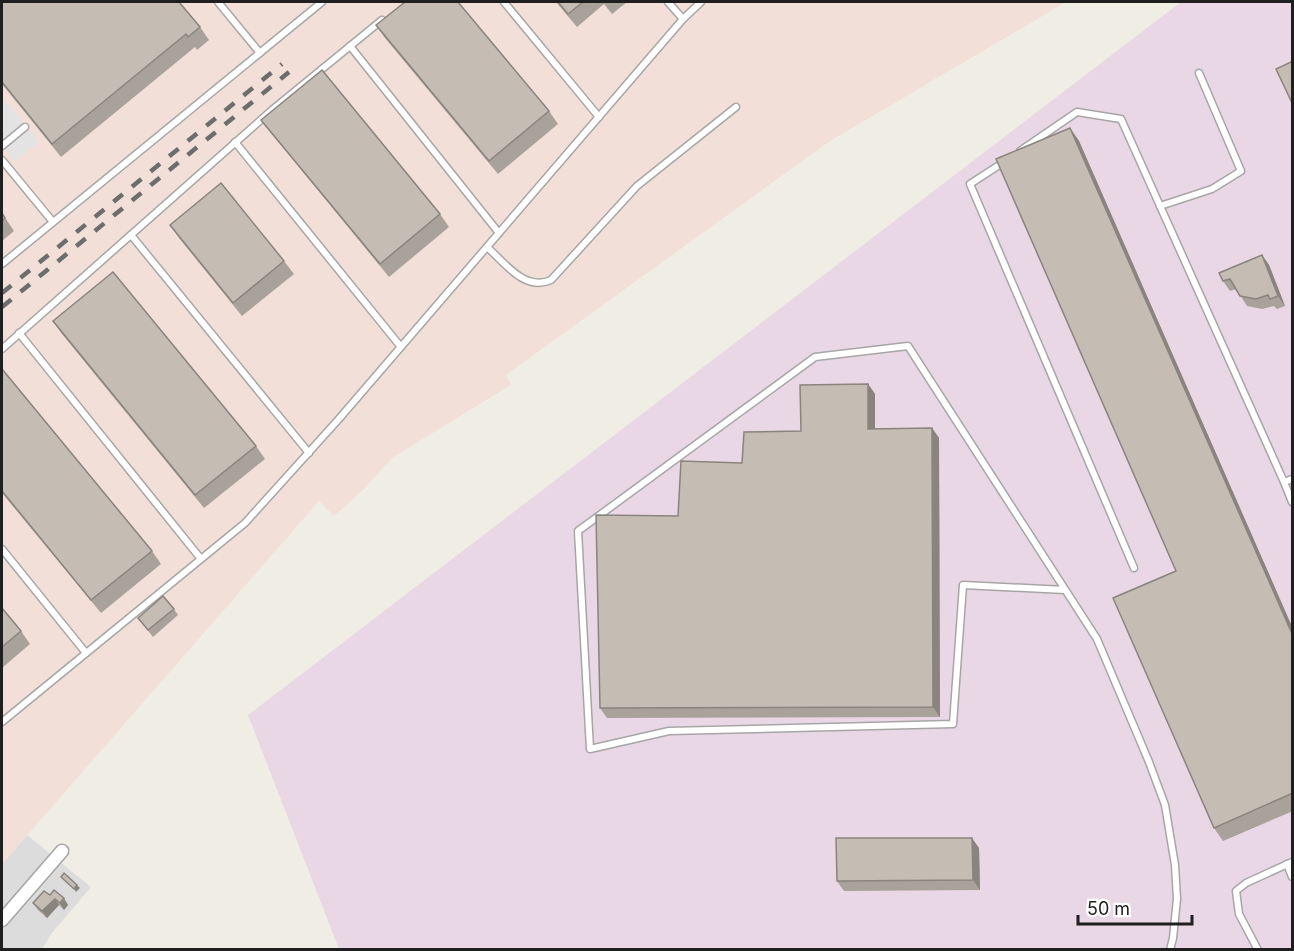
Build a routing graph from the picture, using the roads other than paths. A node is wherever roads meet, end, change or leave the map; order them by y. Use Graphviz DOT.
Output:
graph roads {
  1 [pos="219,2"];
  2 [pos="322,2"];
  3 [pos="504,2"];
  4 [pos="668,2"];
  5 [pos="701,2"];
  6 [pos="387,16"];
  7 [pos="683,19"];
  8 [pos="350,46"];
  9 [pos="260,53"];
  10 [pos="1199,73"];
  11 [pos="736,107"];
  12 [pos="599,117"];
  13 [pos="25,127"];
  14 [pos="235,142"];
  15 [pos="2,146"];
  16 [pos="2,160"];
  17 [pos="1160,206"];
  18 [pos="53,222"];
  19 [pos="499,233"];
  20 [pos="130,235"];
  21 [pos="487,247"];
  22 [pos="2,264"];
  23 [pos="19,333"];
  24 [pos="401,347"];
  25 [pos="2,349"];
  26 [pos="309,453"];
  27 [pos="1293,479"];
  28 [pos="1284,482"];
  29 [pos="1293,502"];
  30 [pos="2,549"];
  31 [pos="201,559"];
  32 [pos="1134,568"];
  33 [pos="1065,590"];
  34 [pos="86,653"];
  35 [pos="2,722"];
  36 [pos="62,851"];
  37 [pos="1290,863"];
  38 [pos="1293,877"];
  39 [pos="2,920"];
  40 [pos="1170,950"];
  41 [pos="1258,950"];
  1 -- 9 [label="lane"];
  2 -- 9 [label="lane"];
  3 -- 12 [label="lane"];
  4 -- 7 [label="lane"];
  5 -- 7 [label="lane"];
  6 -- 8 [label="lane"];
  7 -- 12 [label="lane"];
  8 -- 14 [label="lane"];
  8 -- 19 [label="lane"];
  9 -- 18 [label="lane"];
  10 -- 17 [label="lane"];
  11 -- 21 [label="lane"];
  12 -- 19 [label="lane"];
  13 -- 15 [label="lane"];
  14 -- 20 [label="lane"];
  14 -- 24 [label="lane"];
  16 -- 18 [label="lane"];
  17 -- 28 [label="lane"];
  17 -- 32 [label="lane"];
  18 -- 22 [label="lane"];
  19 -- 21 [label="lane"];
  20 -- 23 [label="lane"];
  20 -- 26 [label="lane"];
  21 -- 24 [label="lane"];
  23 -- 25 [label="lane"];
  23 -- 31 [label="lane"];
  24 -- 26 [label="lane"];
  26 -- 31 [label="lane"];
  27 -- 28 [label="lane"];
  28 -- 29 [label="lane"];
  30 -- 34 [label="lane"];
  31 -- 34 [label="lane"];
  33 -- 33 [label="lane"];
  33 -- 40 [label="lane"];
  34 -- 35 [label="lane"];
  36 -- 39 [label="street"];
  37 -- 38 [label="lane"];
  37 -- 41 [label="lane"];
}
